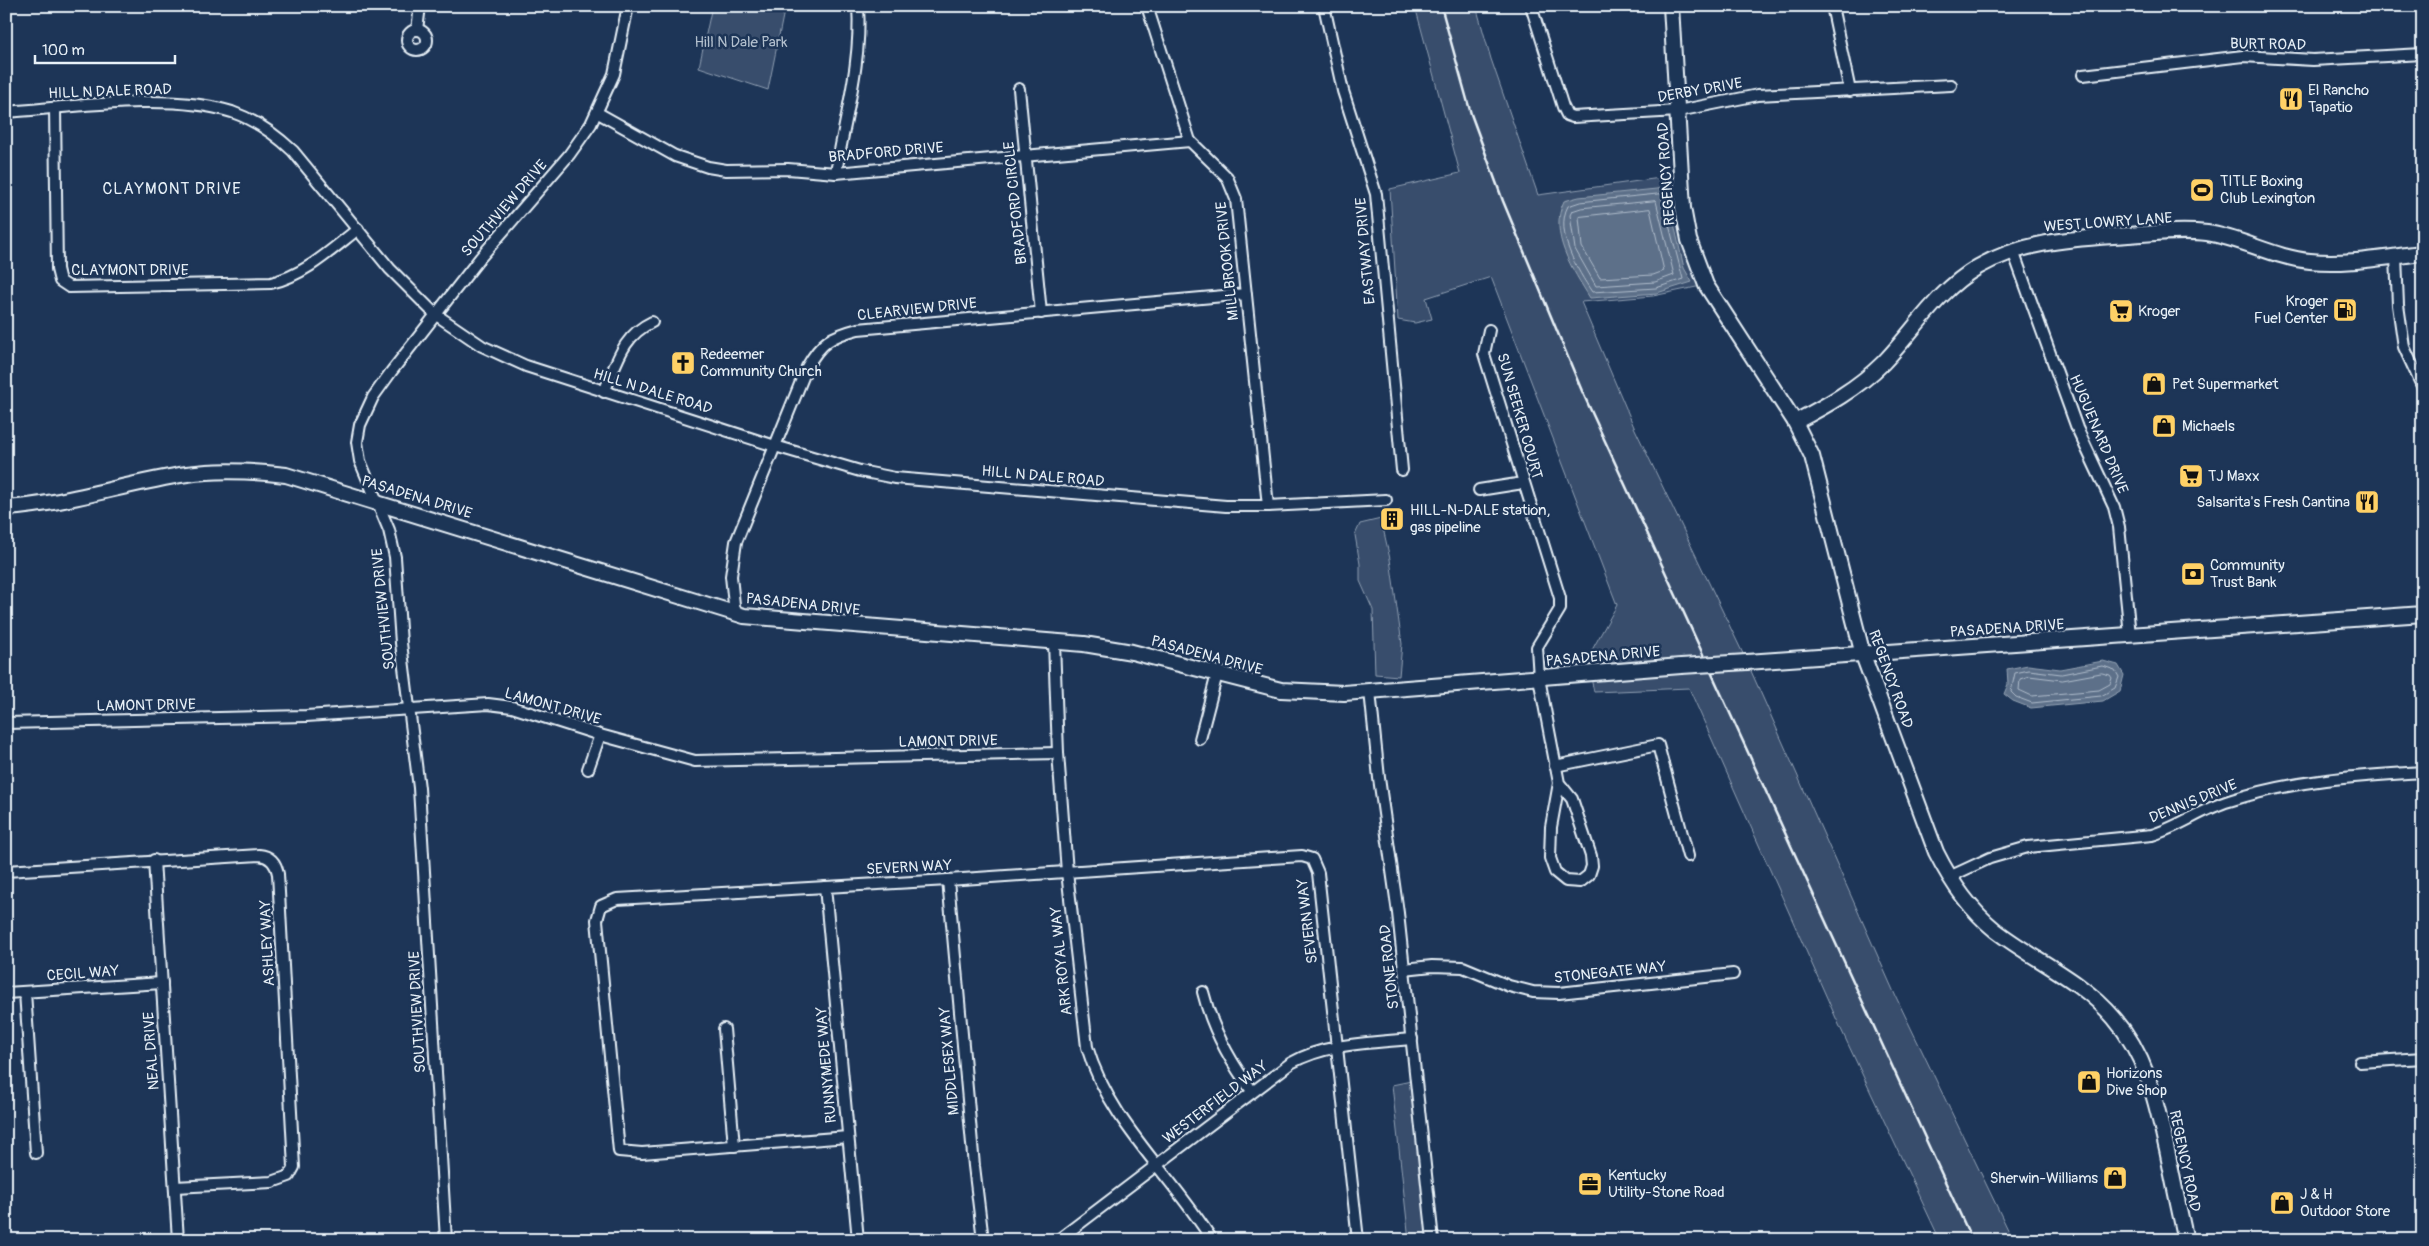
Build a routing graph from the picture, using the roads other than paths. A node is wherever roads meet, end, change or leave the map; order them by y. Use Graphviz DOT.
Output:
graph roads {
  1 [pos="420,6"];
  2 [pos="628,6"];
  3 [pos="858,6"];
  4 [pos="1147,6"];
  5 [pos="1324,6"];
  6 [pos="1532,6"];
  7 [pos="1671,6"];
  8 [pos="1832,6"];
  9 [pos="417,30"];
  10 [pos="2423,54"];
  11 [pos="2083,76"];
  12 [pos="1951,85"];
  13 [pos="1019,89"];
  14 [pos="1850,91"];
  15 [pos="55,108"];
  16 [pos="1678,111"];
  17 [pos="6,112"];
  18 [pos="598,113"];
  19 [pos="1190,141"];
  20 [pos="1024,155"];
  21 [pos="836,173"];
  22 [pos="358,229"];
  23 [pos="2013,251"];
  24 [pos="2423,253"];
  25 [pos="2396,256"];
  26 [pos="1246,294"];
  27 [pos="1041,313"];
  28 [pos="435,314"];
  29 [pos="652,322"];
  30 [pos="1489,330"];
  31 [pos="2423,388"];
  32 [pos="604,392"];
  33 [pos="1795,422"];
  34 [pos="775,446"];
  35 [pos="1402,470"];
  36 [pos="1523,483"];
  37 [pos="1479,490"];
  38 [pos="1386,500"];
  39 [pos="377,502"];
  40 [pos="1268,506"];
  41 [pos="6,508"];
  42 [pos="735,614"];
  43 [pos="2423,614"];
  44 [pos="2130,635"];
  45 [pos="1054,642"];
  46 [pos="1863,654"];
  47 [pos="1216,674"];
  48 [pos="1539,678"];
  49 [pos="1370,691"];
  50 [pos="410,709"];
  51 [pos="6,723"];
  52 [pos="600,735"];
  53 [pos="1200,739"];
  54 [pos="1058,753"];
  55 [pos="1555,766"];
  56 [pos="588,769"];
  57 [pos="2423,772"];
  58 [pos="1559,784"];
  59 [pos="1688,856"];
  60 [pos="154,860"];
  61 [pos="6,871"];
  62 [pos="1067,872"];
  63 [pos="1949,877"];
  64 [pos="948,880"];
  65 [pos="826,887"];
  66 [pos="1404,969"];
  67 [pos="1733,974"];
  68 [pos="162,983"];
  69 [pos="24,992"];
  70 [pos="1203,992"];
  71 [pos="6,993"];
  72 [pos="724,1029"];
  73 [pos="1412,1038"];
  74 [pos="1337,1047"];
  75 [pos="2423,1058"];
  76 [pos="2360,1062"];
  77 [pos="1252,1091"];
  78 [pos="848,1137"];
  79 [pos="734,1146"];
  80 [pos="36,1153"];
  81 [pos="1157,1164"];
  82 [pos="175,1187"];
  83 [pos="178,1240"];
  84 [pos="446,1240"];
  85 [pos="858,1240"];
  86 [pos="983,1240"];
  87 [pos="1058,1240"];
  88 [pos="1212,1240"];
  89 [pos="1358,1240"];
  90 [pos="1433,1240"];
  91 [pos="2186,1240"];
  1 -- 9 [label="street"];
  2 -- 18 [label="street, SOUTHVIEW DRIVE"];
  3 -- 21 [label="street"];
  4 -- 19 [label="street, MILLBROOK DRIVE"];
  5 -- 35 [label="street, EASTWAY DRIVE"];
  6 -- 16 [label="street, DERBY DRIVE"];
  7 -- 16 [label="street, REGENCY ROAD"];
  8 -- 14 [label="street"];
  10 -- 11 [label="street, BURT ROAD"];
  12 -- 14 [label="street, DERBY DRIVE"];
  13 -- 20 [label="street, BRADFORD CIRCLE"];
  14 -- 16 [label="street, DERBY DRIVE"];
  15 -- 17 [label="street, HILL N DALE ROAD"];
  15 -- 22 [label="street, HILL N DALE ROAD"];
  15 -- 22 [label="street, CLAYMONT DRIVE"];
  16 -- 33 [label="street, REGENCY ROAD"];
  18 -- 21 [label="street, BRADFORD DRIVE"];
  18 -- 28 [label="street, SOUTHVIEW DRIVE"];
  19 -- 20 [label="street, BRADFORD DRIVE"];
  19 -- 26 [label="street, MILLBROOK DRIVE"];
  20 -- 21 [label="street, BRADFORD DRIVE"];
  20 -- 27 [label="street, BRADFORD CIRCLE"];
  22 -- 28 [label="street, HILL N DALE ROAD"];
  23 -- 25 [label="street, WEST LOWRY LANE"];
  23 -- 33 [label="street, WEST LOWRY LANE"];
  23 -- 44 [label="street, HUGUENARD DRIVE"];
  24 -- 25 [label="street, WEST LOWRY LANE"];
  25 -- 31 [label="street"];
  26 -- 27 [label="street, CLEARVIEW DRIVE"];
  26 -- 40 [label="street, MILLBROOK DRIVE"];
  27 -- 34 [label="street, CLEARVIEW DRIVE"];
  28 -- 32 [label="street, HILL N DALE ROAD"];
  28 -- 39 [label="street, SOUTHVIEW DRIVE"];
  29 -- 32 [label="street"];
  30 -- 36 [label="street, SUN SEEKER COURT"];
  32 -- 34 [label="street, HILL N DALE ROAD"];
  33 -- 46 [label="street, REGENCY ROAD"];
  34 -- 40 [label="street, HILL N DALE ROAD"];
  34 -- 42 [label="street, CLEARVIEW DRIVE"];
  36 -- 37 [label="street"];
  36 -- 48 [label="street, SUN SEEKER COURT"];
  38 -- 40 [label="street, HILL N DALE ROAD"];
  39 -- 41 [label="street, PASADENA DRIVE"];
  39 -- 42 [label="street, PASADENA DRIVE"];
  39 -- 50 [label="street, SOUTHVIEW DRIVE"];
  42 -- 45 [label="street, PASADENA DRIVE"];
  43 -- 44 [label="street, PASADENA DRIVE"];
  44 -- 46 [label="street, PASADENA DRIVE"];
  45 -- 47 [label="street, PASADENA DRIVE"];
  45 -- 54 [label="street, ARK ROYAL WAY"];
  46 -- 48 [label="street, PASADENA DRIVE, bridge"];
  46 -- 63 [label="street, REGENCY ROAD"];
  47 -- 49 [label="street, PASADENA DRIVE"];
  47 -- 53 [label="street"];
  48 -- 49 [label="street, PASADENA DRIVE"];
  48 -- 55 [label="street, SUN SEEKER COURT"];
  49 -- 66 [label="street, STONE ROAD"];
  50 -- 51 [label="street, LAMONT DRIVE"];
  50 -- 52 [label="street, LAMONT DRIVE"];
  50 -- 84 [label="street, SOUTHVIEW DRIVE"];
  52 -- 54 [label="street, LAMONT DRIVE"];
  52 -- 56 [label="street"];
  54 -- 62 [label="street, ARK ROYAL WAY"];
  55 -- 58 [label="street, SUN SEEKER COURT"];
  55 -- 59 [label="street"];
  57 -- 63 [label="street, DENNIS DRIVE"];
  58 -- 58 [label="street"];
  60 -- 61 [label="street, ASHLEY WAY"];
  60 -- 68 [label="street, NEAL DRIVE"];
  60 -- 82 [label="street, ASHLEY WAY"];
  62 -- 64 [label="street, SEVERN WAY"];
  62 -- 74 [label="street, SEVERN WAY"];
  62 -- 81 [label="street, ARK ROYAL WAY"];
  63 -- 91 [label="street, REGENCY ROAD"];
  64 -- 65 [label="street, SEVERN WAY"];
  64 -- 86 [label="street, MIDDLESEX WAY"];
  65 -- 78 [label="street, RUNNYMEDE WAY"];
  65 -- 79 [label="street, SEVERN WAY"];
  66 -- 67 [label="street, STONEGATE WAY"];
  66 -- 73 [label="street, STONE ROAD"];
  68 -- 69 [label="street, CECIL WAY"];
  68 -- 82 [label="street, NEAL DRIVE"];
  69 -- 71 [label="street, CECIL WAY"];
  69 -- 80 [label="street"];
  70 -- 77 [label="street"];
  72 -- 79 [label="street"];
  73 -- 74 [label="street, WESTERFIELD WAY"];
  73 -- 90 [label="street, STONE ROAD"];
  74 -- 77 [label="street, WESTERFIELD WAY"];
  74 -- 89 [label="street, SEVERN WAY"];
  75 -- 76 [label="street"];
  77 -- 81 [label="street, WESTERFIELD WAY"];
  78 -- 79 [label="street, SEVERN WAY"];
  78 -- 85 [label="street, RUNNYMEDE WAY"];
  81 -- 87 [label="street, WESTERFIELD WAY"];
  81 -- 88 [label="street, ARK ROYAL WAY"];
  82 -- 83 [label="street, NEAL DRIVE"];
}
